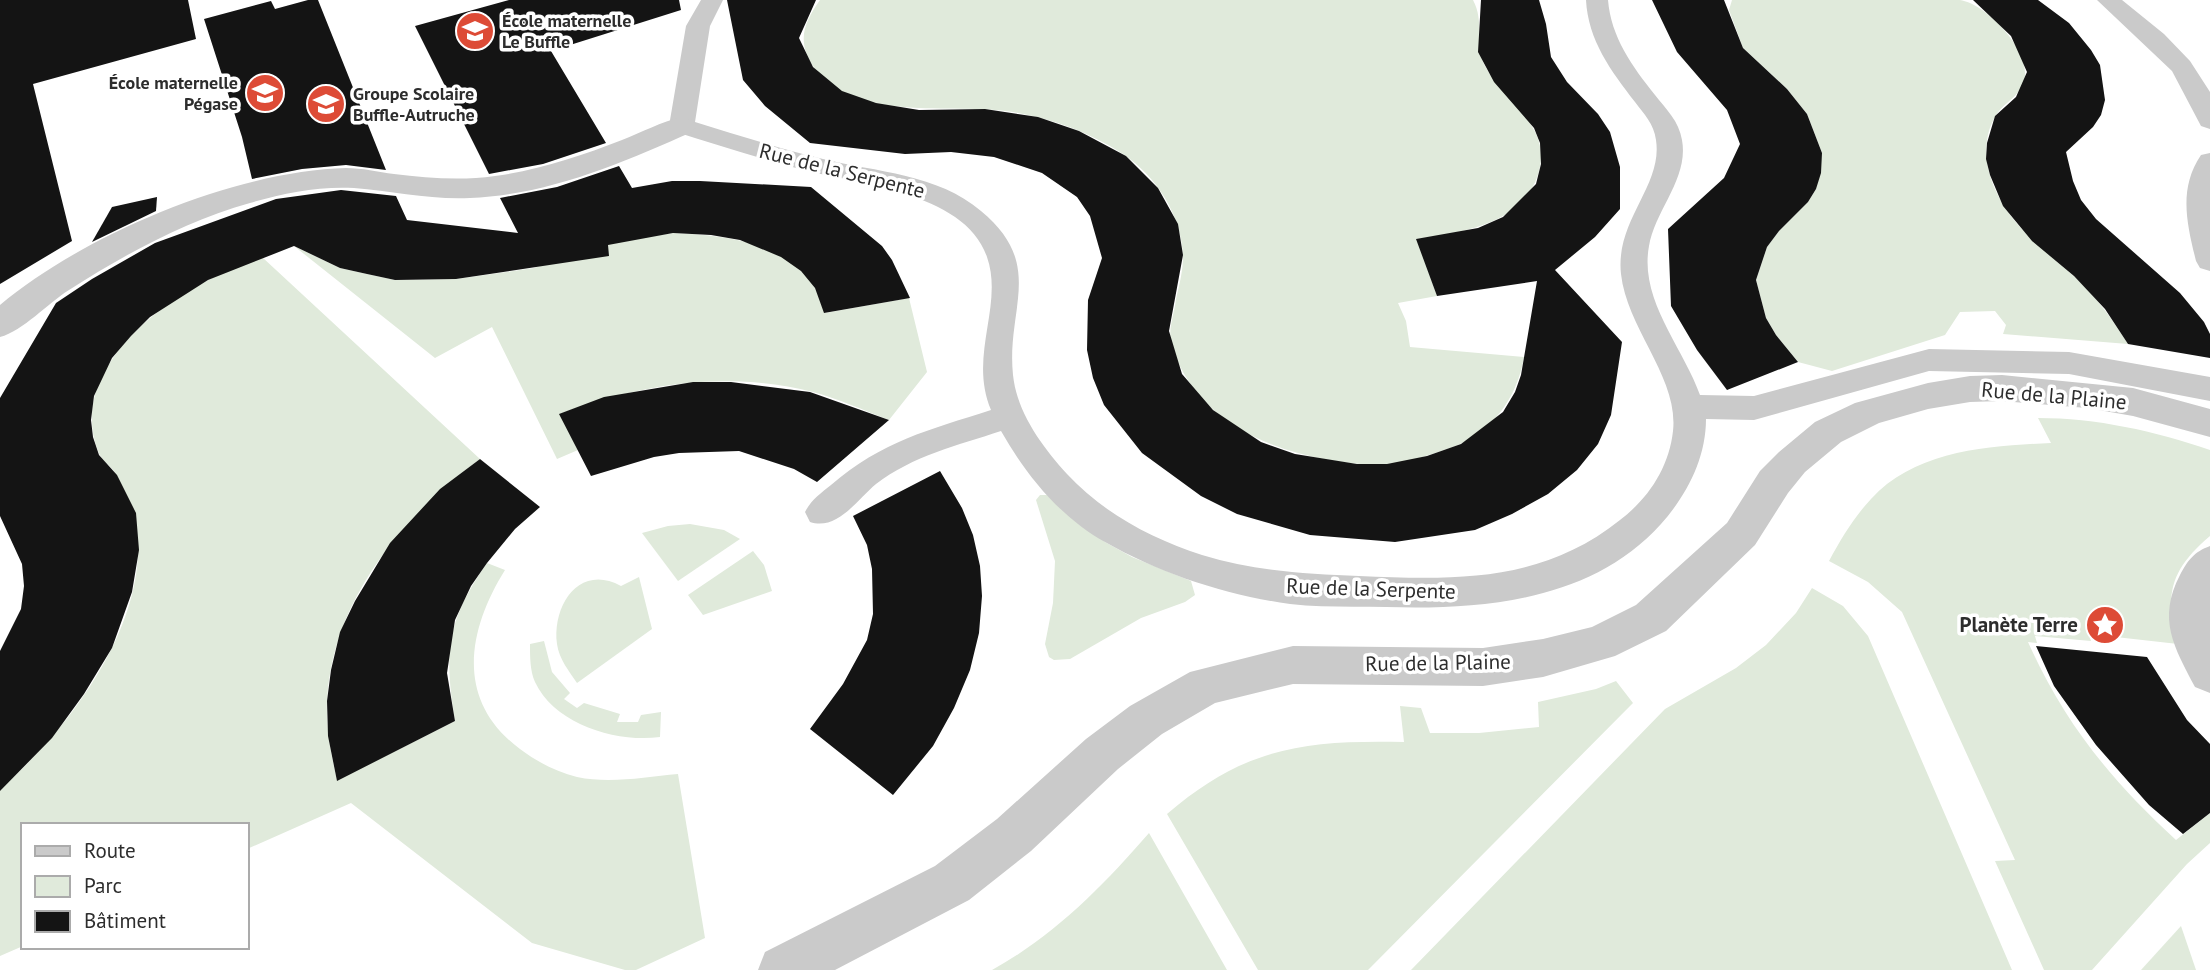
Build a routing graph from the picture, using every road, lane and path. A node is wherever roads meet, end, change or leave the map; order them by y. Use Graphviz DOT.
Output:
graph roads {
  1 [pos="712,0"];
  2 [pos="1597,0"];
  3 [pos="2109,0"];
  4 [pos="2210,121"];
  5 [pos="682,126"];
  6 [pos="2210,162"];
  7 [pos="2210,261"];
  8 [pos="0,325"];
  9 [pos="2210,389"];
  10 [pos="1689,407"];
  11 [pos="1010,416"];
  12 [pos="2210,424"];
  13 [pos="822,512"];
  14 [pos="2210,563"];
  15 [pos="2210,674"];
  16 [pos="783,970"];
  1 -- 5 [label="lane"];
  2 -- 10 [label="lane"];
  3 -- 4 [label="lane"];
  5 -- 8 [label="street"];
  5 -- 11 [label="lane, Rue de la Serpente"];
  6 -- 7 [label="lane"];
  9 -- 10 [label="lane"];
  10 -- 11 [label="lane, Rue de la Serpente"];
  11 -- 13 [label="lane"];
  12 -- 16 [label="street, Rue de la Plaine"];
  14 -- 15 [label="street"];
}
